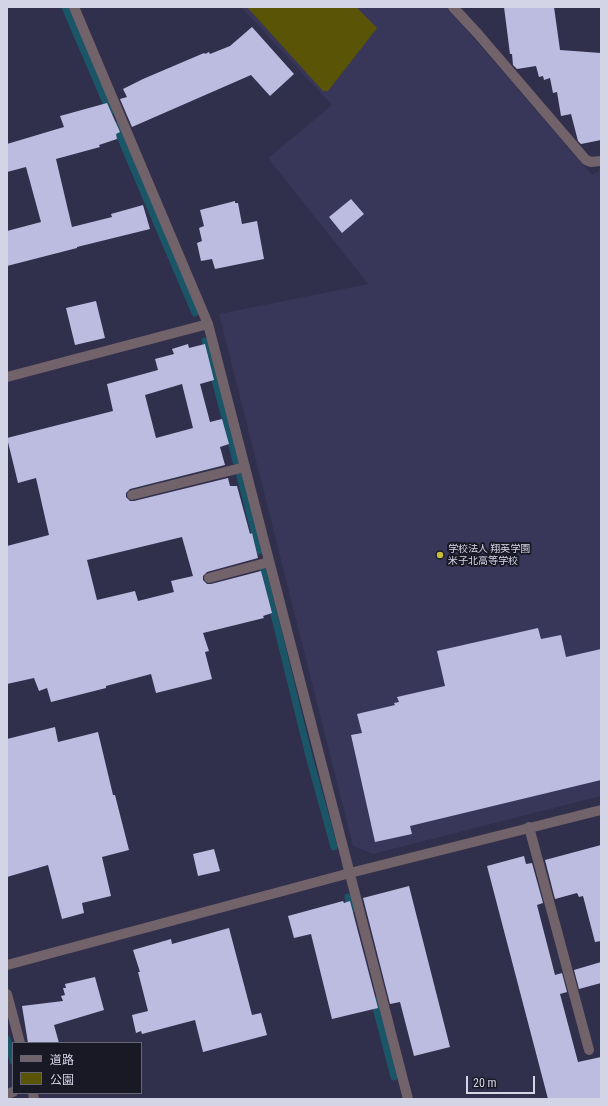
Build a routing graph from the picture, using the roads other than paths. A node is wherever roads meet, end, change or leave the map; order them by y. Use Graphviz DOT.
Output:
graph roads {
  1 [pos="74,7"];
  2 [pos="453,7"];
  3 [pos="601,161"];
  4 [pos="208,324"];
  5 [pos="7,377"];
  6 [pos="245,467"];
  7 [pos="132,495"];
  8 [pos="269,562"];
  9 [pos="209,578"];
  10 [pos="601,810"];
  11 [pos="529,828"];
  12 [pos="350,873"];
  13 [pos="7,965"];
  14 [pos="7,994"];
  15 [pos="20,1042"];
  16 [pos="589,1050"];
  17 [pos="408,1099"];
  1 -- 4 [label="street"];
  2 -- 3 [label="street"];
  4 -- 5 [label="street"];
  4 -- 6 [label="street"];
  6 -- 7 [label="street"];
  6 -- 8 [label="street"];
  8 -- 9 [label="street"];
  8 -- 12 [label="street"];
  10 -- 11 [label="street"];
  11 -- 12 [label="street"];
  11 -- 16 [label="street"];
  12 -- 13 [label="street"];
  12 -- 17 [label="street"];
  14 -- 15 [label="street"];
}
